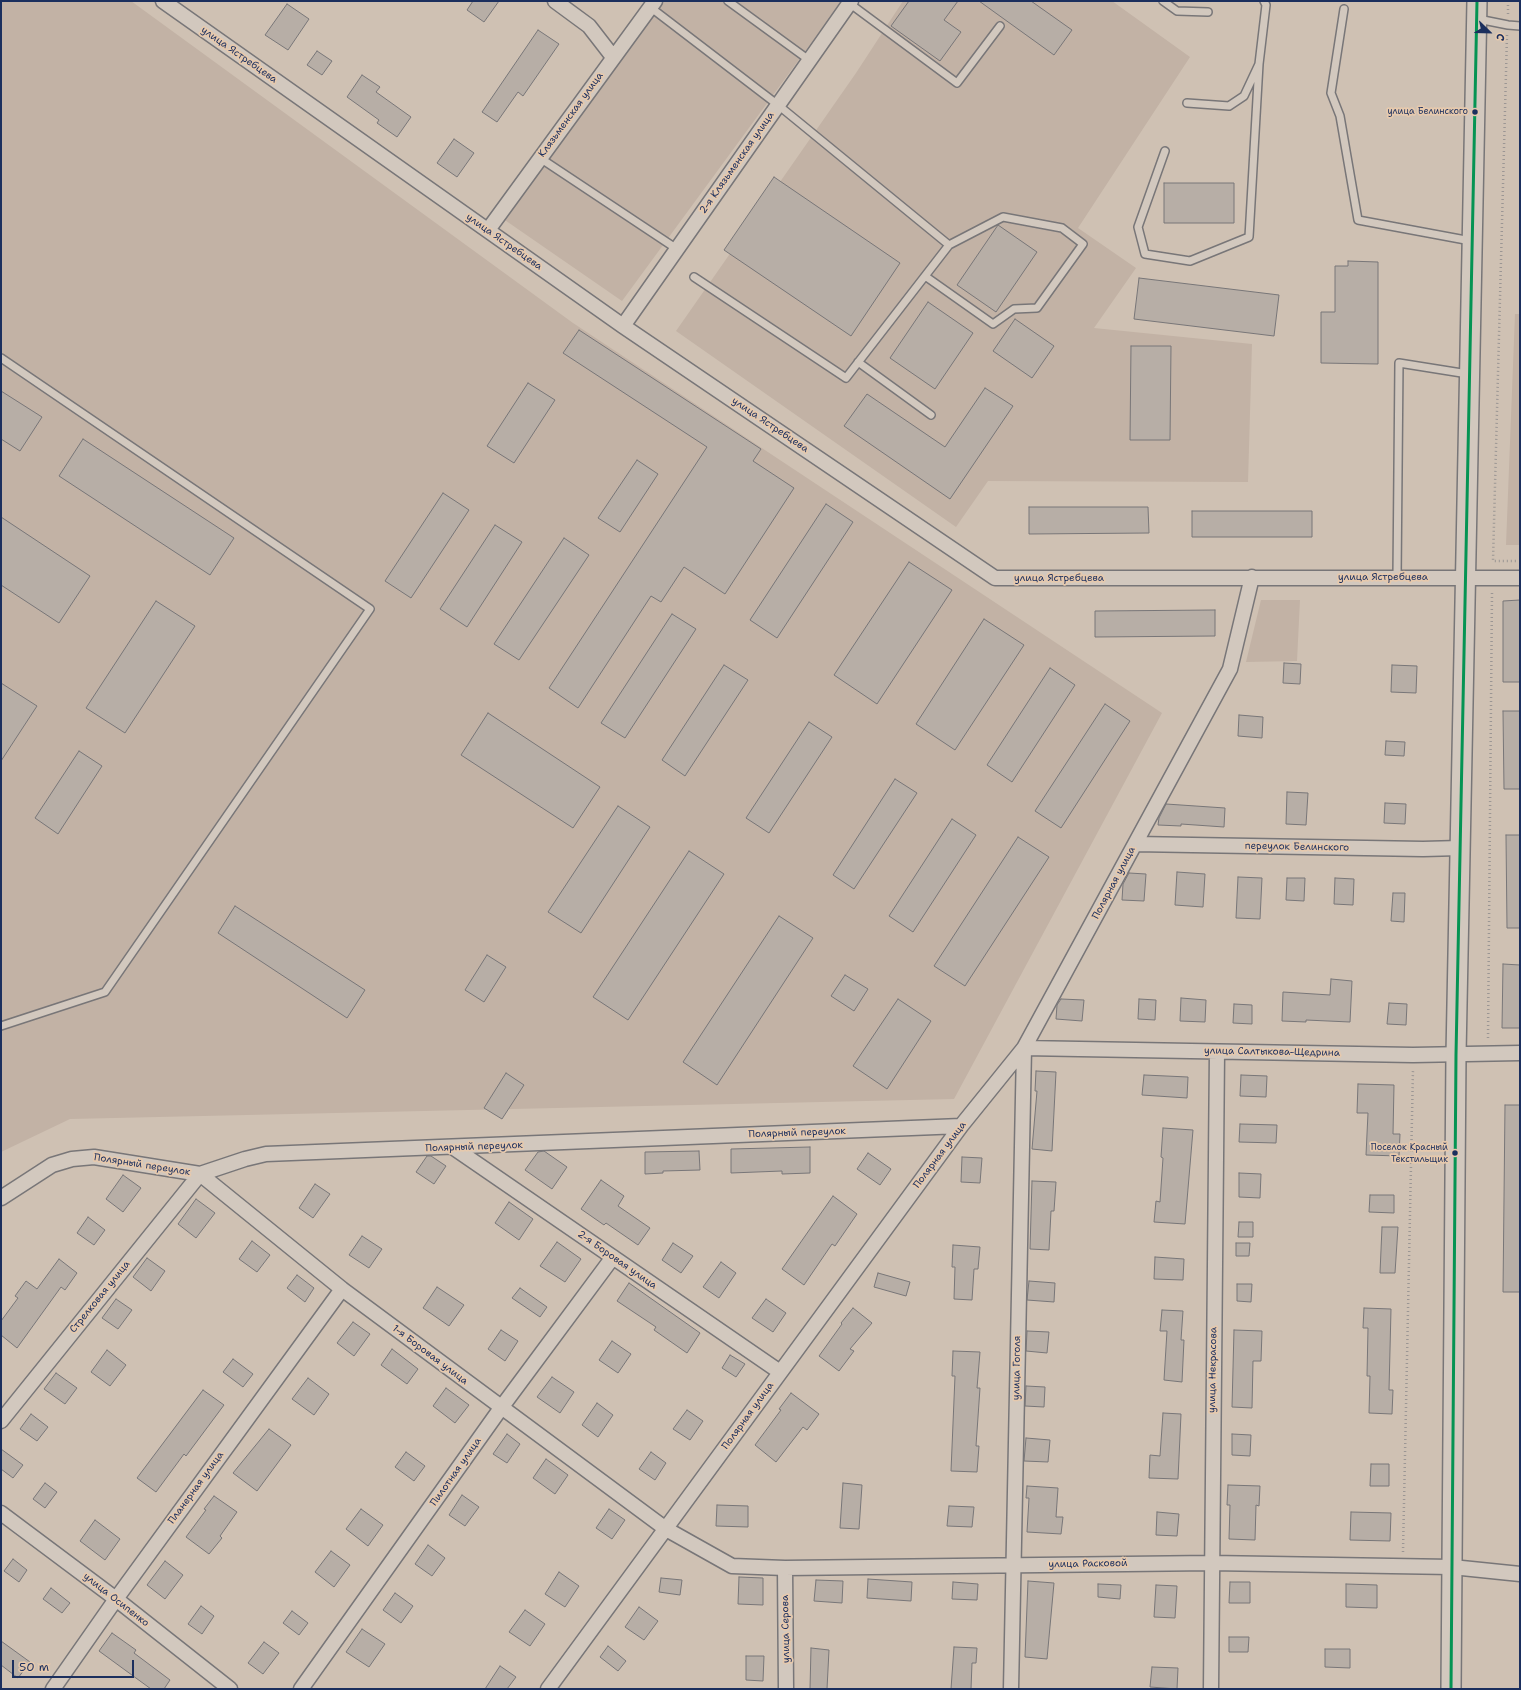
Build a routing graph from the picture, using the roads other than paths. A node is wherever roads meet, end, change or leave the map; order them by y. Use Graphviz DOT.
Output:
graph roads {
  1 [pos="163,1"];
  2 [pos="555,1"];
  3 [pos="728,1"];
  4 [pos="1164,1"];
  5 [pos="1264,1"];
  6 [pos="850,2"];
  7 [pos="653,4"];
  8 [pos="1344,9"];
  9 [pos="1476,10"];
  10 [pos="1208,12"];
  11 [pos="1000,26"];
  12 [pos="1520,26"];
  13 [pos="612,57"];
  14 [pos="809,60"];
  15 [pos="1260,64"];
  16 [pos="1187,103"];
  17 [pos="778,105"];
  18 [pos="1165,151"];
  19 [pos="540,158"];
  20 [pos="488,230"];
  21 [pos="1471,241"];
  22 [pos="949,245"];
  23 [pos="677,249"];
  24 [pos="925,276"];
  25 [pos="694,277"];
  26 [pos="623,326"];
  27 [pos="1,358"];
  28 [pos="858,362"];
  29 [pos="1468,374"];
  30 [pos="931,415"];
  31 [pos="1465,576"];
  32 [pos="1252,577"];
  33 [pos="1397,577"];
  34 [pos="1520,578"];
  35 [pos="1135,844"];
  36 [pos="1460,848"];
  37 [pos="1,1026"];
  38 [pos="1024,1048"];
  39 [pos="1217,1052"];
  40 [pos="1520,1053"];
  41 [pos="1456,1054"];
  42 [pos="961,1126"];
  43 [pos="454,1148"];
  44 [pos="200,1174"];
  45 [pos="1,1198"];
  46 [pos="613,1257"];
  47 [pos="342,1289"];
  48 [pos="780,1372"];
  49 [pos="501,1408"];
  50 [pos="1,1420"];
  51 [pos="1,1513"];
  52 [pos="666,1530"];
  53 [pos="1211,1563"];
  54 [pos="1012,1565"];
  55 [pos="1452,1567"];
  56 [pos="785,1568"];
  57 [pos="1520,1574"];
  58 [pos="116,1599"];
  59 [pos="53,1689"];
  60 [pos="230,1689"];
  61 [pos="301,1689"];
  62 [pos="548,1689"];
  63 [pos="786,1689"];
  64 [pos="1010,1689"];
  65 [pos="1210,1689"];
  66 [pos="1451,1689"];
  1 -- 20 [label="street, улица Ястребцева"];
  2 -- 13 [label="street"];
  3 -- 14 [label="lane"];
  4 -- 10 [label="lane"];
  5 -- 15 [label="lane"];
  6 -- 11 [label="lane"];
  6 -- 14 [label="street, 2-я Клязьменская улица"];
  7 -- 13 [label="street, Клязьменская улица"];
  7 -- 17 [label="lane"];
  8 -- 21 [label="lane"];
  9 -- 12 [label="lane"];
  9 -- 21 [label="main road"];
  13 -- 19 [label="street, Клязьменская улица"];
  14 -- 17 [label="street, 2-я Клязьменская улица"];
  15 -- 16 [label="lane"];
  15 -- 18 [label="lane"];
  17 -- 22 [label="lane"];
  17 -- 23 [label="street, 2-я Клязьменская улица"];
  19 -- 20 [label="street, Клязьменская улица"];
  19 -- 23 [label="lane"];
  20 -- 26 [label="street, улица Ястребцева"];
  21 -- 29 [label="main road"];
  22 -- 24 [label="lane"];
  22 -- 24 [label="lane"];
  23 -- 26 [label="street, 2-я Клязьменская улица"];
  24 -- 28 [label="lane"];
  25 -- 28 [label="lane"];
  26 -- 32 [label="street, улица Ястребцева"];
  27 -- 37 [label="lane"];
  28 -- 30 [label="lane"];
  29 -- 31 [label="main road"];
  29 -- 33 [label="lane"];
  31 -- 33 [label="street, улица Ястребцева"];
  31 -- 34 [label="street, улица Ястребцева"];
  31 -- 36 [label="main road"];
  32 -- 33 [label="street, улица Ястребцева"];
  32 -- 35 [label="street, Полярная улица"];
  35 -- 36 [label="street, переулок Белинского"];
  35 -- 38 [label="street, Полярная улица"];
  36 -- 41 [label="main road"];
  38 -- 39 [label="street, улица Салтыкова-Щедрина"];
  38 -- 42 [label="street, Полярная улица"];
  38 -- 54 [label="street, улица Гоголя"];
  39 -- 41 [label="street, улица Салтыкова-Щедрина"];
  39 -- 53 [label="street, улица Некрасова"];
  40 -- 41 [label="street, улица Салтыкова-Щедрина"];
  41 -- 55 [label="main road"];
  42 -- 43 [label="street, Полярный переулок"];
  42 -- 48 [label="street, Полярная улица"];
  43 -- 44 [label="street, Полярный переулок"];
  43 -- 46 [label="street, 2-я Боровая улица"];
  44 -- 45 [label="street, Полярный переулок"];
  44 -- 47 [label="street, 1-я Боровая улица"];
  44 -- 50 [label="street, Стрелковая улица"];
  46 -- 48 [label="street, 2-я Боровая улица"];
  46 -- 49 [label="street, Пилотная улица"];
  47 -- 49 [label="street, 1-я Боровая улица"];
  47 -- 58 [label="street, Планерная улица"];
  48 -- 52 [label="street, Полярная улица"];
  49 -- 52 [label="street, 1-я Боровая улица"];
  49 -- 61 [label="street, Пилотная улица"];
  51 -- 58 [label="street, улица Осипенко"];
  52 -- 56 [label="street, улица Расковой"];
  52 -- 62 [label="street, Полярная улица"];
  53 -- 54 [label="street, улица Расковой"];
  53 -- 55 [label="street, улица Расковой"];
  53 -- 65 [label="street, улица Некрасова"];
  54 -- 56 [label="street, улица Расковой"];
  54 -- 64 [label="street, улица Гоголя"];
  55 -- 57 [label="street, улица Расковой"];
  55 -- 66 [label="main road"];
  56 -- 63 [label="street, улица Серова"];
  58 -- 59 [label="street, Планерная улица"];
  58 -- 60 [label="street, улица Осипенко"];
}
